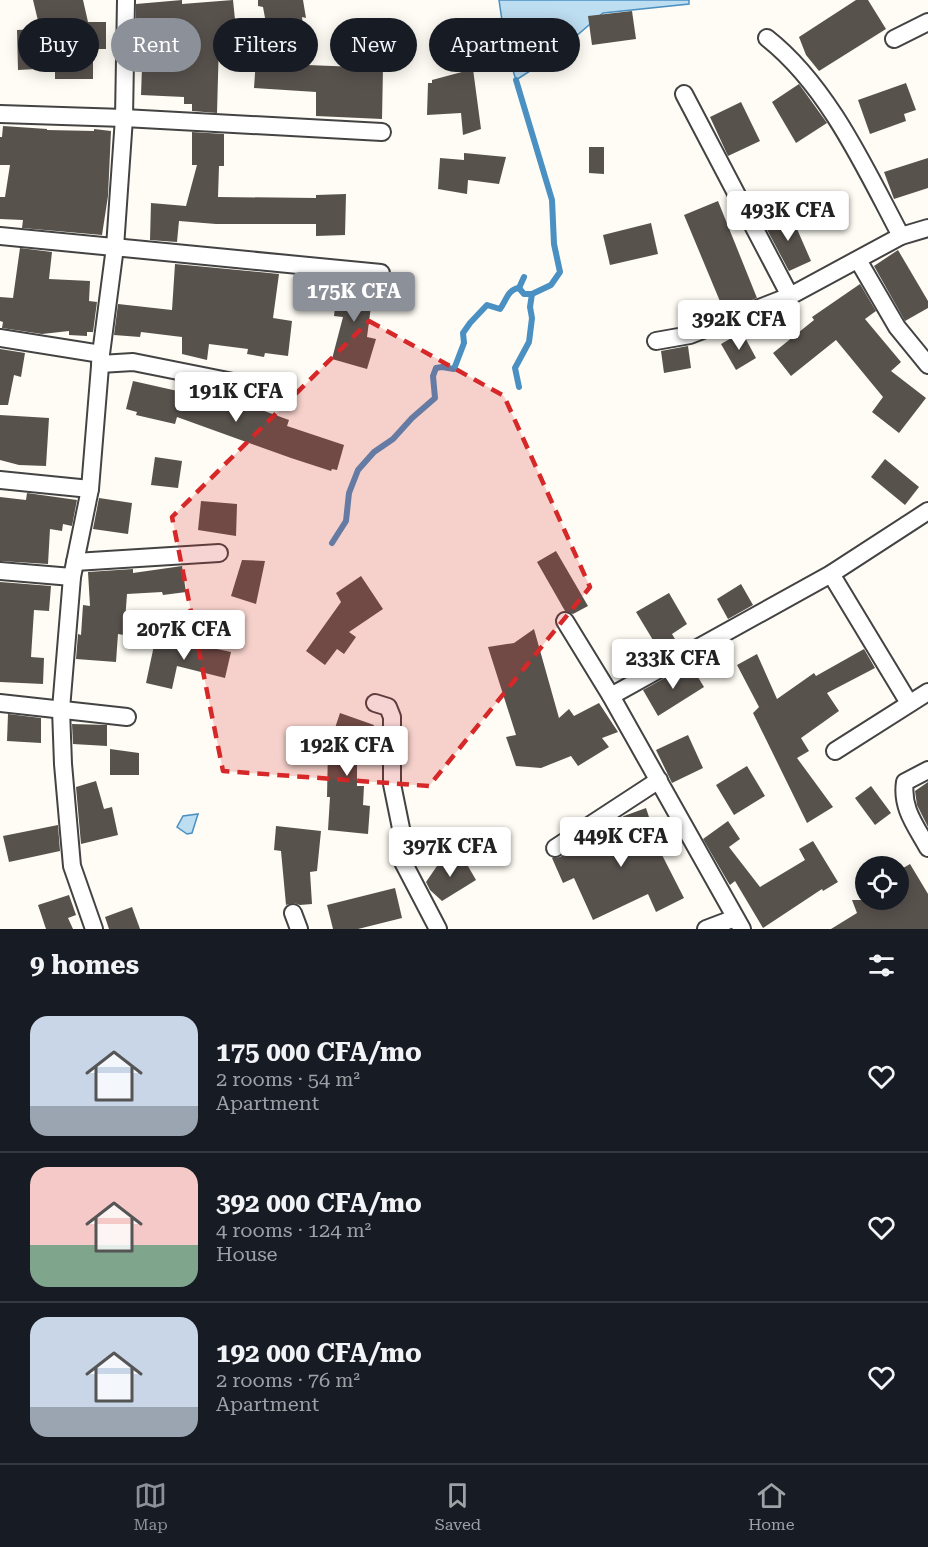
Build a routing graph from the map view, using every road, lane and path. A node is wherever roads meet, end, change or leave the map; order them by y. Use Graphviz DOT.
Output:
graph roads {
  1 [pos="126,0"];
  2 [pos="928,22"];
  3 [pos="767,38"];
  4 [pos="894,39"];
  5 [pos="684,94"];
  6 [pos="0,114"];
  7 [pos="124,118"];
  8 [pos="382,132"];
  9 [pos="928,228"];
  10 [pos="0,236"];
  11 [pos="901,236"];
  12 [pos="115,247"];
  13 [pos="858,260"];
  14 [pos="381,273"];
  15 [pos="790,296"];
  16 [pos="0,338"];
  17 [pos="656,341"];
  18 [pos="101,359"];
  19 [pos="928,365"];
  20 [pos="243,384"];
  21 [pos="0,480"];
  22 [pos="90,489"];
  23 [pos="928,511"];
  24 [pos="219,553"];
  25 [pos="73,570"];
  26 [pos="0,571"];
  27 [pos="831,574"];
  28 [pos="565,621"];
  29 [pos="928,692"];
  30 [pos="611,696"];
  31 [pos="0,703"];
  32 [pos="375,703"];
  33 [pos="909,703"];
  34 [pos="61,709"];
  35 [pos="127,717"];
  36 [pos="835,751"];
  37 [pos="928,770"];
  38 [pos="659,780"];
  39 [pos="555,848"];
  40 [pos="928,848"];
  41 [pos="293,913"];
  42 [pos="738,923"];
  43 [pos="94,929"];
  44 [pos="299,929"];
  45 [pos="438,929"];
  46 [pos="706,929"];
  1 -- 7 [label="street"];
  2 -- 4 [label="street"];
  3 -- 11 [label="street"];
  5 -- 15 [label="street"];
  6 -- 7 [label="street"];
  7 -- 8 [label="street"];
  7 -- 12 [label="street"];
  9 -- 11 [label="street"];
  10 -- 12 [label="street"];
  11 -- 13 [label="street"];
  12 -- 14 [label="street"];
  12 -- 18 [label="street"];
  13 -- 15 [label="street"];
  13 -- 19 [label="street"];
  15 -- 17 [label="street"];
  16 -- 18 [label="street"];
  18 -- 20 [label="street"];
  18 -- 22 [label="street"];
  21 -- 22 [label="street"];
  22 -- 25 [label="street"];
  23 -- 27 [label="street"];
  24 -- 25 [label="street"];
  25 -- 26 [label="street"];
  25 -- 34 [label="street"];
  27 -- 30 [label="street"];
  27 -- 33 [label="street"];
  28 -- 30 [label="street"];
  29 -- 33 [label="street"];
  30 -- 38 [label="street"];
  31 -- 34 [label="street"];
  32 -- 45 [label="street"];
  33 -- 36 [label="street"];
  34 -- 35 [label="street"];
  34 -- 43 [label="street"];
  37 -- 40 [label="street"];
  38 -- 39 [label="street"];
  38 -- 42 [label="street"];
  41 -- 44 [label="street"];
  42 -- 46 [label="street"];
}
